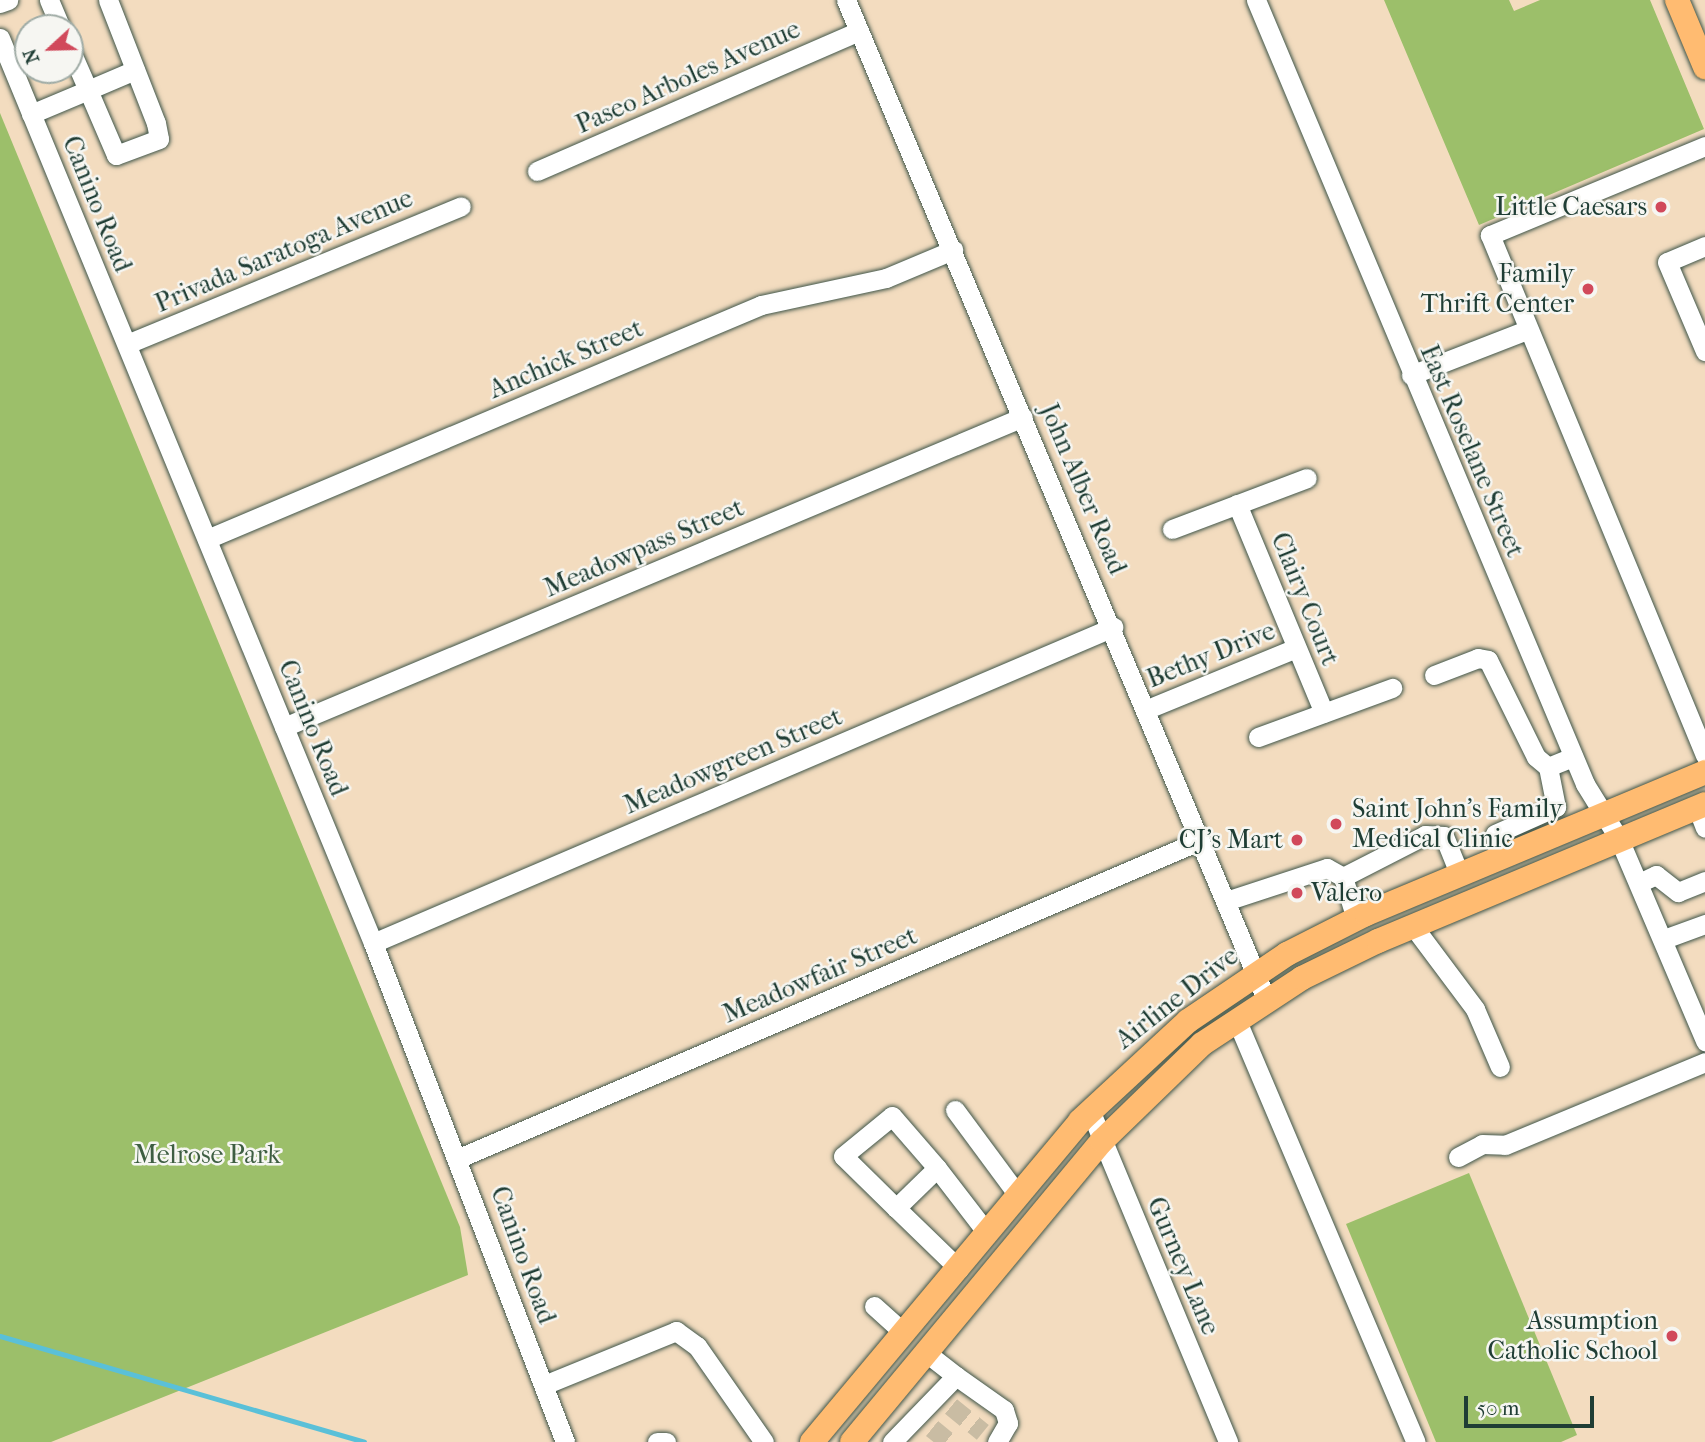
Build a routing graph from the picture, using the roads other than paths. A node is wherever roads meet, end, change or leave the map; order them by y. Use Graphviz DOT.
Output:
graph roads {
  1 [pos="8,0"];
  2 [pos="107,0"];
  3 [pos="846,0"];
  4 [pos="1256,0"];
  5 [pos="1677,0"];
  6 [pos="0,3"];
  7 [pos="859,31"];
  8 [pos="0,38"];
  9 [pos="1705,68"];
  10 [pos="135,70"];
  11 [pos="84,81"];
  12 [pos="88,90"];
  13 [pos="31,114"];
  14 [pos="1705,146"];
  15 [pos="537,171"];
  16 [pos="461,206"];
  17 [pos="1705,246"];
  18 [pos="953,250"];
  19 [pos="1527,330"];
  20 [pos="127,344"];
  21 [pos="1705,351"];
  22 [pos="1411,375"];
  23 [pos="1023,417"];
  24 [pos="1307,478"];
  25 [pos="1237,504"];
  26 [pos="1172,529"];
  27 [pos="207,539"];
  28 [pos="1113,627"];
  29 [pos="1296,648"];
  30 [pos="1434,675"];
  31 [pos="1392,688"];
  32 [pos="1145,710"];
  33 [pos="1324,713"];
  34 [pos="284,727"];
  35 [pos="1258,737"];
  36 [pos="1705,755"];
  37 [pos="1573,757"];
  38 [pos="1548,767"];
  39 [pos="1705,772"];
  40 [pos="1702,813"];
  41 [pos="1605,814"];
  42 [pos="1619,838"];
  43 [pos="1201,840"];
  44 [pos="1499,857"];
  45 [pos="1459,873"];
  46 [pos="1343,877"];
  47 [pos="1705,881"];
  48 [pos="1639,883"];
  49 [pos="1226,901"];
  50 [pos="1356,919"];
  51 [pos="1705,924"];
  52 [pos="1413,926"];
  53 [pos="1664,939"];
  54 [pos="373,943"];
  55 [pos="1255,974"];
  56 [pos="1267,1001"];
  57 [pos="1237,1021"];
  58 [pos="1704,1039"];
  59 [pos="1500,1067"];
  60 [pos="1704,1067"];
  61 [pos="955,1110"];
  62 [pos="1090,1110"];
  63 [pos="1102,1141"];
  64 [pos="1458,1157"];
  65 [pos="459,1158"];
  66 [pos="937,1168"];
  67 [pos="1018,1195"];
  68 [pos="896,1208"];
  69 [pos="987,1233"];
  70 [pos="959,1269"];
  71 [pos="874,1306"];
  72 [pos="904,1332"];
  73 [pos="927,1353"];
  74 [pos="956,1376"];
  75 [pos="544,1385"];
  76 [pos="882,1438"];
  77 [pos="991,1439"];
  78 [pos="565,1442"];
  79 [pos="657,1442"];
  80 [pos="666,1442"];
  81 [pos="764,1442"];
  82 [pos="811,1442"];
  83 [pos="1227,1442"];
  84 [pos="1416,1442"];
  1 -- 6 [label="street"];
  2 -- 10 [label="street"];
  3 -- 7 [label="street, John Alber Road"];
  4 -- 22 [label="street, East Roselane Street"];
  5 -- 9 [label="main road"];
  7 -- 15 [label="street, Paseo Arboles Avenue"];
  7 -- 18 [label="street, John Alber Road"];
  8 -- 13 [label="street, Canino Road"];
  10 -- 12 [label="street"];
  10 -- 12 [label="street"];
  11 -- 12 [label="street"];
  12 -- 13 [label="street"];
  13 -- 20 [label="street, Canino Road"];
  14 -- 19 [label="street"];
  16 -- 20 [label="street, Privada Saratoga Avenue"];
  17 -- 21 [label="street"];
  18 -- 23 [label="street, John Alber Road"];
  18 -- 27 [label="street, Anchick Street"];
  19 -- 22 [label="street"];
  19 -- 36 [label="street"];
  20 -- 27 [label="street, Canino Road"];
  22 -- 37 [label="street, East Roselane Street"];
  23 -- 28 [label="street, John Alber Road"];
  23 -- 34 [label="street, Meadowpass Street"];
  24 -- 25 [label="street"];
  25 -- 26 [label="street"];
  25 -- 29 [label="street, Clairy Court"];
  27 -- 34 [label="street, Canino Road"];
  28 -- 32 [label="street, John Alber Road"];
  28 -- 54 [label="street, Meadowgreen Street"];
  29 -- 32 [label="street, Bethy Drive"];
  29 -- 33 [label="street, Clairy Court"];
  30 -- 38 [label="street"];
  31 -- 33 [label="street"];
  32 -- 43 [label="street, John Alber Road"];
  33 -- 35 [label="street"];
  34 -- 54 [label="street, Canino Road"];
  37 -- 38 [label="street"];
  37 -- 41 [label="street, East Roselane Street"];
  38 -- 44 [label="street"];
  39 -- 41 [label="main road, Airline Drive"];
  40 -- 42 [label="main road, Airline Drive"];
  41 -- 42 [label="street, East Roselane Street"];
  41 -- 44 [label="main road, Airline Drive"];
  42 -- 48 [label="street, East Roselane Street"];
  42 -- 52 [label="main road, Airline Drive"];
  43 -- 49 [label="street, John Alber Road"];
  43 -- 65 [label="street, Meadowfair Street"];
  44 -- 45 [label="main road, Airline Drive"];
  45 -- 46 [label="street"];
  45 -- 50 [label="main road, Airline Drive"];
  46 -- 49 [label="street"];
  46 -- 50 [label="street"];
  47 -- 48 [label="street"];
  48 -- 53 [label="street, East Roselane Street"];
  49 -- 55 [label="street, John Alber Road"];
  50 -- 55 [label="main road, Airline Drive"];
  51 -- 53 [label="street"];
  52 -- 56 [label="main road, Airline Drive"];
  52 -- 59 [label="street"];
  53 -- 58 [label="street, East Roselane Street"];
  54 -- 65 [label="street, Canino Road"];
  55 -- 56 [label="street, John Alber Road"];
  55 -- 62 [label="main road, Airline Drive"];
  56 -- 57 [label="main road, Airline Drive"];
  57 -- 63 [label="main road, Airline Drive"];
  57 -- 84 [label="street"];
  60 -- 64 [label="street"];
  61 -- 67 [label="street"];
  62 -- 63 [label="street, Gurney Lane"];
  62 -- 67 [label="main road, Airline Drive"];
  63 -- 73 [label="main road, Airline Drive"];
  63 -- 83 [label="street, Gurney Lane"];
  65 -- 75 [label="street, Canino Road"];
  66 -- 68 [label="street"];
  66 -- 68 [label="street"];
  66 -- 69 [label="street"];
  67 -- 69 [label="main road, Airline Drive"];
  68 -- 70 [label="street"];
  69 -- 70 [label="main road, Airline Drive"];
  70 -- 72 [label="main road, Airline Drive"];
  71 -- 72 [label="street"];
  72 -- 73 [label="main road"];
  72 -- 82 [label="main road, Airline Drive"];
  73 -- 74 [label="street"];
  73 -- 76 [label="main road, Airline Drive"];
  74 -- 76 [label="street"];
  74 -- 77 [label="street"];
  75 -- 78 [label="street, Canino Road"];
  75 -- 81 [label="street"];
  79 -- 80 [label="street"];
}
